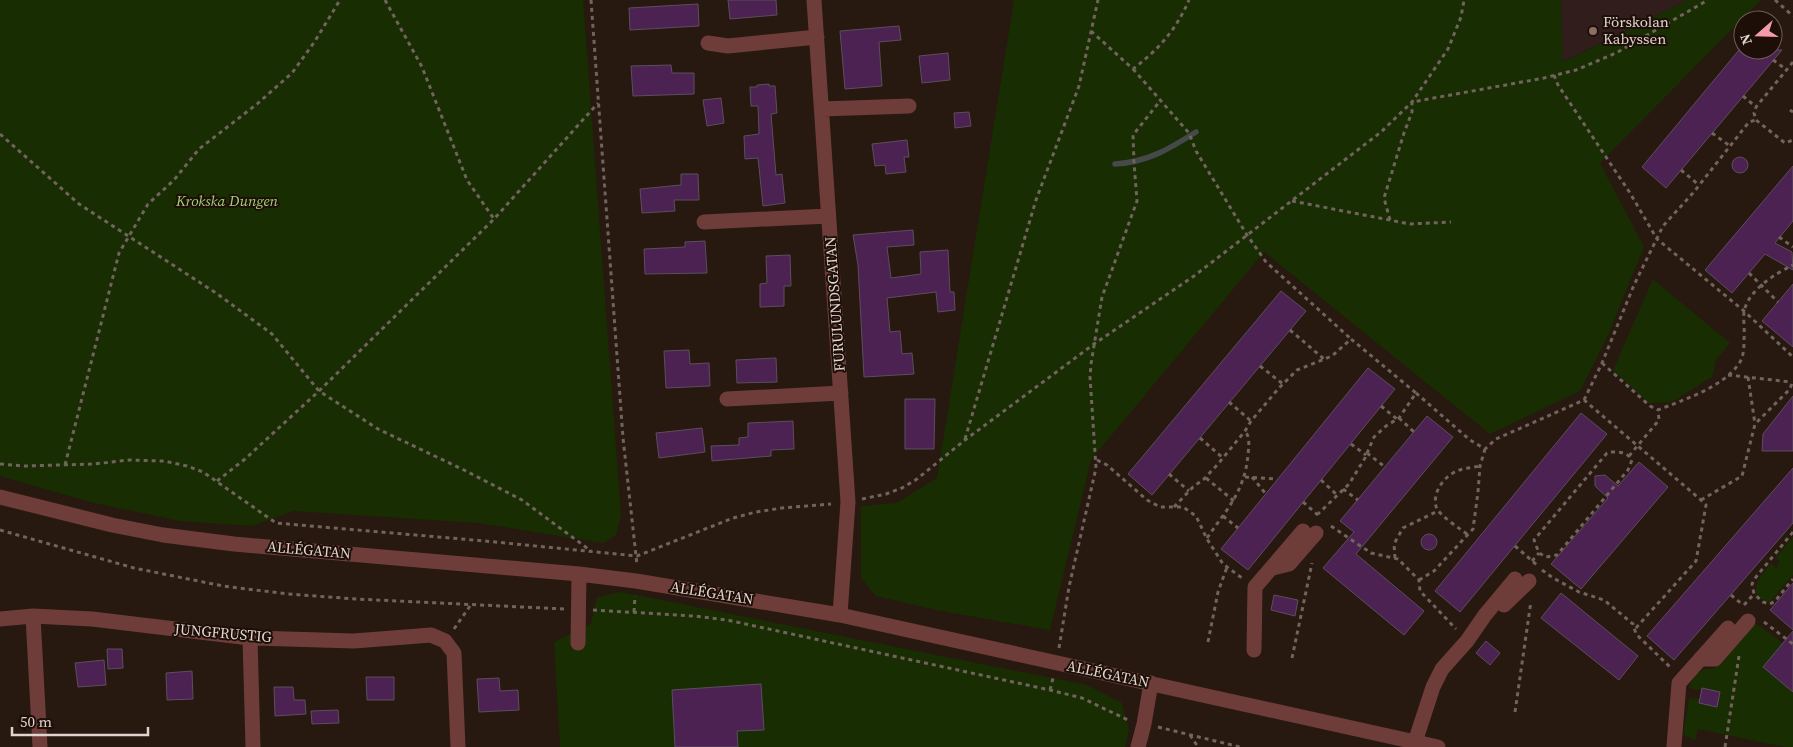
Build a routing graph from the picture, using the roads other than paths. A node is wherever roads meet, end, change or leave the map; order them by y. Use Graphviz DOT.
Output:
graph roads {
  1 [pos="814,0"];
  2 [pos="817,37"];
  3 [pos="708,43"];
  4 [pos="909,106"];
  5 [pos="822,109"];
  6 [pos="828,216"];
  7 [pos="704,222"];
  8 [pos="841,393"];
  9 [pos="727,399"];
  10 [pos="0,497"];
  11 [pos="1310,532"];
  12 [pos="580,574"];
  13 [pos="1525,584"];
  14 [pos="840,615"];
  15 [pos="33,616"];
  16 [pos="0,619"];
  17 [pos="1748,621"];
  18 [pos="1728,628"];
  19 [pos="250,638"];
  20 [pos="578,643"];
  21 [pos="1254,650"];
  22 [pos="1700,659"];
  23 [pos="1150,683"];
  24 [pos="1415,742"];
  25 [pos="1674,746"];
  26 [pos="40,747"];
  27 [pos="253,747"];
  28 [pos="458,747"];
  29 [pos="1138,747"];
  30 [pos="1438,747"];
  1 -- 2 [label="street, FURULUNDSGATAN"];
  2 -- 3 [label="street"];
  2 -- 5 [label="street, FURULUNDSGATAN"];
  4 -- 5 [label="street"];
  5 -- 6 [label="street, FURULUNDSGATAN"];
  6 -- 7 [label="street, FURULUNDSGATAN"];
  6 -- 8 [label="street, FURULUNDSGATAN"];
  8 -- 9 [label="street, FURULUNDSGATAN"];
  8 -- 14 [label="street, FURULUNDSGATAN"];
  10 -- 12 [label="street, ALLÉGATAN"];
  11 -- 21 [label="street"];
  12 -- 14 [label="street, ALLÉGATAN"];
  12 -- 20 [label="street"];
  13 -- 24 [label="street"];
  14 -- 23 [label="street, ALLÉGATAN"];
  15 -- 16 [label="street, JUNGFRUSTIG"];
  15 -- 19 [label="street, JUNGFRUSTIG"];
  15 -- 26 [label="street"];
  17 -- 22 [label="street"];
  18 -- 22 [label="street"];
  19 -- 27 [label="street"];
  19 -- 28 [label="street, JUNGFRUSTIG"];
  22 -- 25 [label="street"];
  23 -- 24 [label="street, ALLÉGATAN"];
  23 -- 29 [label="street"];
  24 -- 30 [label="street, ALLÉGATAN"];
}
